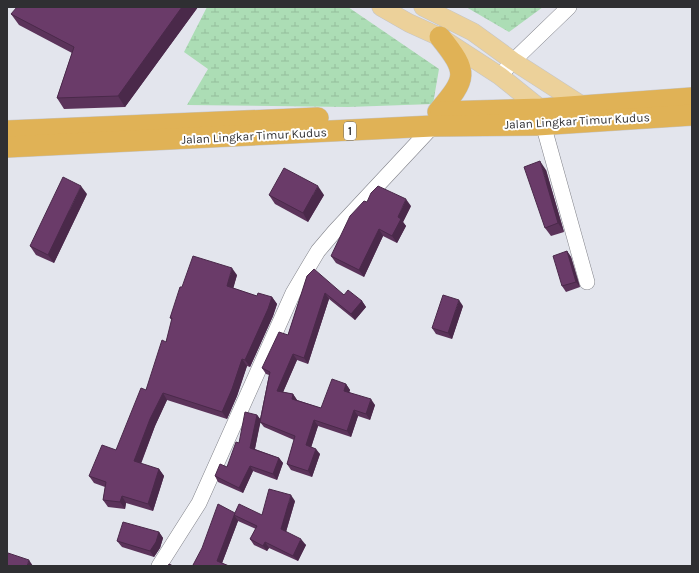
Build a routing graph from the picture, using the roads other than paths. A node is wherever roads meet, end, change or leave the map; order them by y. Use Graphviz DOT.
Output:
graph roads {
  1 [pos="381,7"];
  2 [pos="423,7"];
  3 [pos="569,7"];
  4 [pos="440,37"];
  5 [pos="513,61"];
  6 [pos="500,76"];
  7 [pos="692,98"];
  8 [pos="583,114"];
  9 [pos="692,115"];
  10 [pos="542,117"];
  11 [pos="435,119"];
  12 [pos="7,131"];
  13 [pos="7,147"];
  14 [pos="587,282"];
  15 [pos="159,566"];
  1 -- 4 [label="main road"];
  2 -- 5 [label="main road"];
  3 -- 5 [label="street"];
  4 -- 6 [label="main road"];
  4 -- 11 [label="highway"];
  5 -- 6 [label="street"];
  5 -- 8 [label="main road"];
  6 -- 10 [label="main road"];
  7 -- 8 [label="highway, Jalan Lingkar Timur Kudus / 1"];
  8 -- 9 [label="highway, Jalan Lingkar Timur Kudus / 1"];
  8 -- 10 [label="highway, Jalan Lingkar Timur Kudus / 1"];
  10 -- 11 [label="highway, Jalan Lingkar Timur Kudus / 1"];
  10 -- 14 [label="street"];
  11 -- 12 [label="highway, Jalan Lingkar Timur Kudus / 1"];
  11 -- 13 [label="highway, Jalan Lingkar Timur Kudus / 1"];
  11 -- 15 [label="street"];
}
